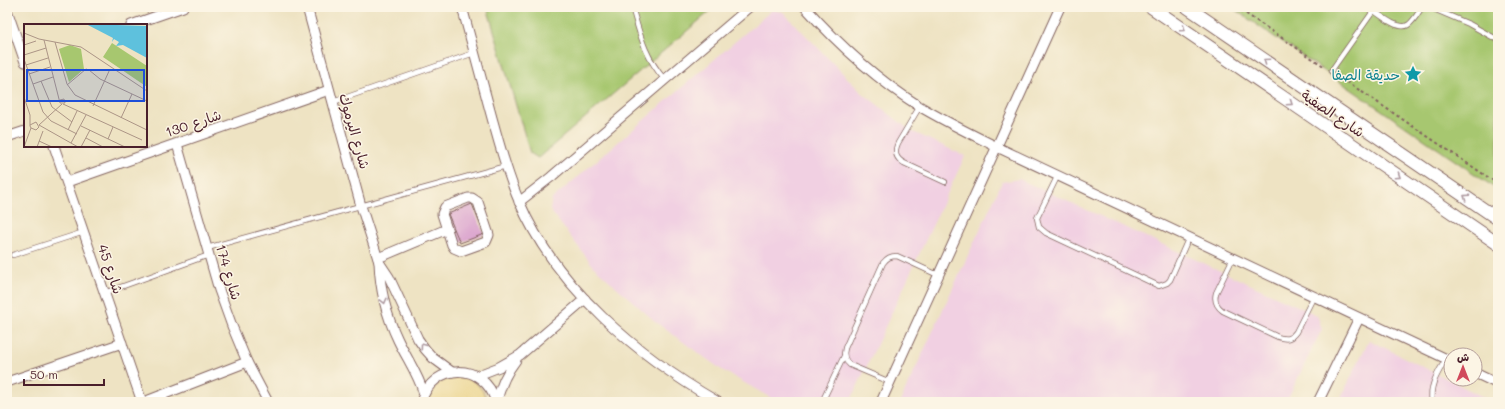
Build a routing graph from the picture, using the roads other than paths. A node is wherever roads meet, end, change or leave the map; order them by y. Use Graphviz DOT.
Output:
graph roads {
  1 [pos="183,7"];
  2 [pos="307,7"];
  3 [pos="462,7"];
  4 [pos="632,7"];
  5 [pos="750,7"];
  6 [pos="805,7"];
  7 [pos="1060,7"];
  8 [pos="1151,7"];
  9 [pos="1187,7"];
  10 [pos="1368,7"];
  11 [pos="1422,7"];
  12 [pos="1429,7"];
  13 [pos="7,10"];
  14 [pos="1374,10"];
  15 [pos="134,24"];
  16 [pos="1498,40"];
  17 [pos="474,53"];
  18 [pos="24,59"];
  19 [pos="1332,71"];
  20 [pos="665,80"];
  21 [pos="329,90"];
  22 [pos="333,102"];
  23 [pos="920,106"];
  24 [pos="24,131"];
  25 [pos="7,137"];
  26 [pos="177,144"];
  27 [pos="54,147"];
  28 [pos="998,147"];
  29 [pos="506,166"];
  30 [pos="1058,175"];
  31 [pos="67,182"];
  32 [pos="945,182"];
  33 [pos="519,202"];
  34 [pos="361,206"];
  35 [pos="1498,219"];
  36 [pos="447,229"];
  37 [pos="84,232"];
  38 [pos="1189,237"];
  39 [pos="1498,244"];
  40 [pos="208,252"];
  41 [pos="13,255"];
  42 [pos="1233,258"];
  43 [pos="379,260"];
  44 [pos="938,275"];
  45 [pos="104,293"];
  46 [pos="1314,296"];
  47 [pos="585,299"];
  48 [pos="1359,318"];
  49 [pos="122,343"];
  50 [pos="520,355"];
  51 [pos="844,356"];
  52 [pos="1443,357"];
  53 [pos="247,362"];
  54 [pos="1443,369"];
  55 [pos="452,372"];
  56 [pos="476,376"];
  57 [pos="1483,377"];
  58 [pos="7,382"];
  59 [pos="890,382"];
  60 [pos="1498,384"];
  61 [pos="423,398"];
  62 [pos="143,402"];
  63 [pos="268,402"];
  64 [pos="496,402"];
  65 [pos="718,402"];
  66 [pos="822,402"];
  67 [pos="881,402"];
  68 [pos="1318,402"];
  69 [pos="1432,402"];
  1 -- 15 [label="street"];
  2 -- 21 [label="street, شارع اليرموك"];
  3 -- 17 [label="street"];
  4 -- 20 [label="lane"];
  5 -- 20 [label="street"];
  6 -- 23 [label="street"];
  7 -- 28 [label="street"];
  8 -- 39 [label="main road, شارع الصفية, one-way"];
  35 -- 9 [label="main road, شارع الصفية, one-way"];
  10 -- 14 [label="lane"];
  11 -- 14 [label="lane"];
  12 -- 16 [label="lane"];
  13 -- 18 [label="street"];
  14 -- 19 [label="lane"];
  17 -- 22 [label="lane"];
  17 -- 29 [label="street"];
  20 -- 33 [label="street"];
  21 -- 22 [label="street, شارع اليرموك"];
  21 -- 26 [label="street, شارع 130"];
  22 -- 34 [label="street, شارع اليرموك"];
  23 -- 28 [label="street"];
  23 -- 32 [label="lane"];
  24 -- 25 [label="street"];
  26 -- 31 [label="street, شارع 130"];
  26 -- 40 [label="street, شارع 174"];
  27 -- 31 [label="street, شارع 45"];
  28 -- 30 [label="street"];
  28 -- 44 [label="street"];
  29 -- 33 [label="street"];
  29 -- 34 [label="lane"];
  30 -- 38 [label="street"];
  30 -- 38 [label="lane"];
  31 -- 37 [label="street, شارع 45"];
  33 -- 47 [label="street"];
  34 -- 40 [label="lane"];
  34 -- 43 [label="street, شارع اليرموك"];
  36 -- 36 [label="street"];
  36 -- 43 [label="street"];
  37 -- 41 [label="lane"];
  37 -- 45 [label="street, شارع 45"];
  38 -- 42 [label="street"];
  40 -- 45 [label="lane"];
  40 -- 53 [label="street, شارع 174"];
  42 -- 46 [label="street"];
  42 -- 46 [label="lane"];
  55 -- 43 [label="street, شارع اليرموك, one-way"];
  43 -- 61 [label="street, شارع اليرموك, one-way"];
  44 -- 51 [label="lane"];
  44 -- 59 [label="street"];
  45 -- 49 [label="street, شارع 45"];
  46 -- 48 [label="street"];
  47 -- 50 [label="street"];
  47 -- 65 [label="street"];
  48 -- 52 [label="street"];
  48 -- 68 [label="street"];
  49 -- 58 [label="street"];
  49 -- 62 [label="street, شارع 45"];
  50 -- 56 [label="street"];
  50 -- 64 [label="street"];
  51 -- 59 [label="lane"];
  51 -- 66 [label="lane"];
  53 -- 62 [label="street"];
  53 -- 63 [label="street, شارع 174"];
  54 -- 69 [label="lane"];
  55 -- 56 [label="street"];
  55 -- 61 [label="street"];
  56 -- 64 [label="street"];
  57 -- 60 [label="street"];
  59 -- 67 [label="street"];
}
